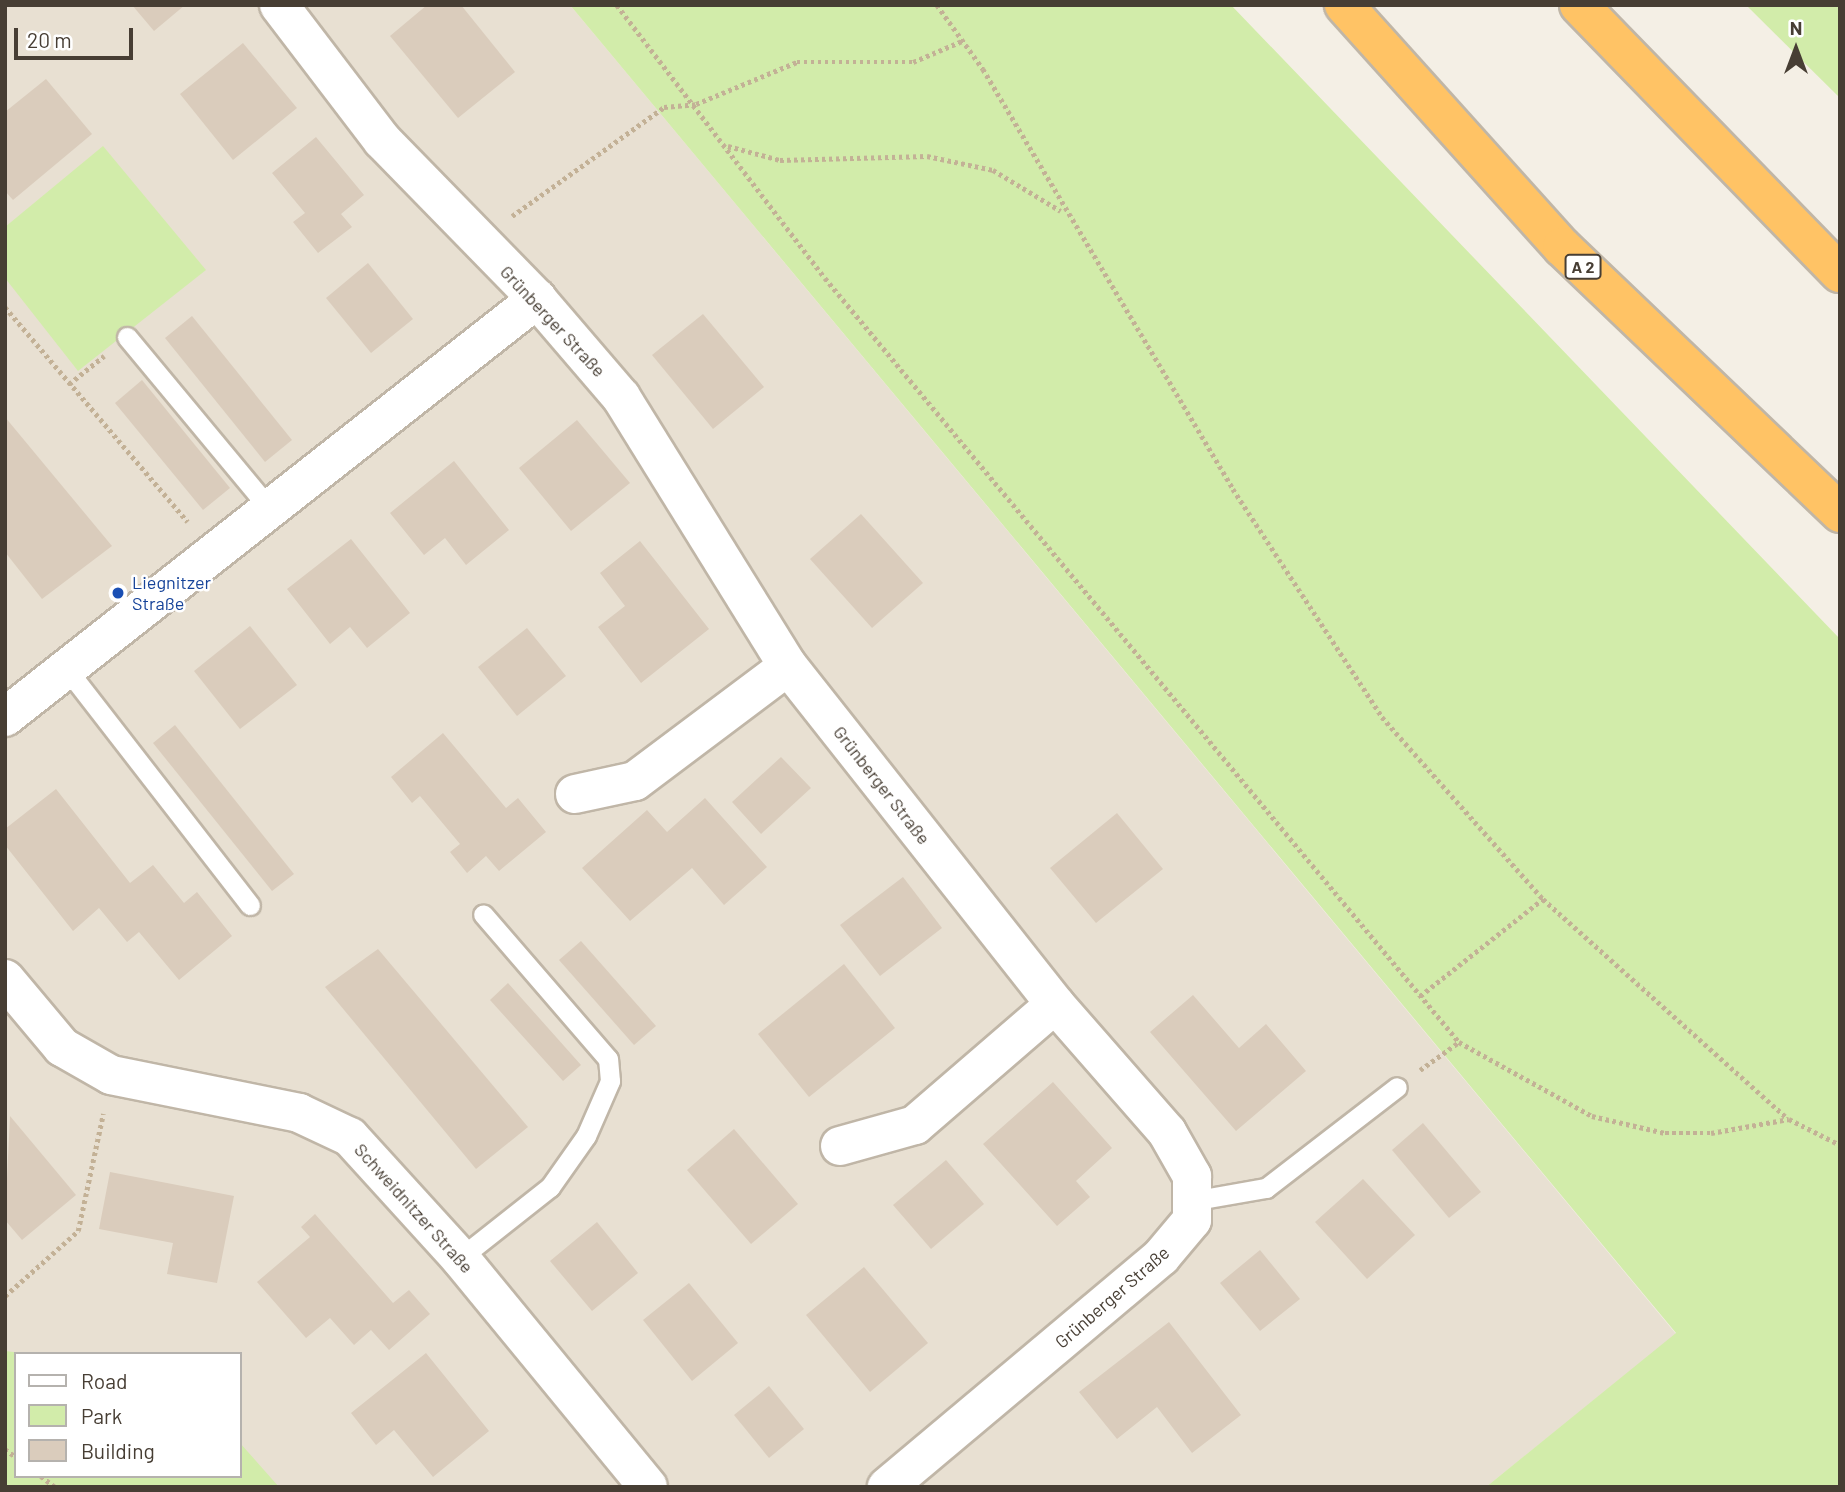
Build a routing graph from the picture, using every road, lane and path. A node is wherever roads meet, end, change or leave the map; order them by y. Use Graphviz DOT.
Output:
graph roads {
  1 [pos="279,5"];
  2 [pos="617,5"];
  3 [pos="937,5"];
  4 [pos="1344,5"];
  5 [pos="1579,5"];
  6 [pos="962,41"];
  7 [pos="696,104"];
  8 [pos="727,146"];
  9 [pos="1063,212"];
  10 [pos="477,241"];
  11 [pos="1840,273"];
  12 [pos="537,299"];
  13 [pos="5,307"];
  14 [pos="127,337"];
  15 [pos="69,384"];
  16 [pos="270,509"];
  17 [pos="1840,513"];
  18 [pos="213,551"];
  19 [pos="788,666"];
  20 [pos="66,668"];
  21 [pos="5,717"];
  22 [pos="575,794"];
  23 [pos="1543,899"];
  24 [pos="250,905"];
  25 [pos="483,914"];
  26 [pos="5,979"];
  27 [pos="1420,996"];
  28 [pos="1055,1004"];
  29 [pos="1459,1042"];
  30 [pos="111,1075"];
  31 [pos="1397,1087"];
  32 [pos="1789,1119"];
  33 [pos="1840,1145"];
  34 [pos="840,1146"];
  35 [pos="1197,1200"];
  36 [pos="460,1258"];
  37 [pos="5,1296"];
  38 [pos="648,1487"];
  39 [pos="887,1487"];
  1 -- 10 [label="street, Grünberger Straße"];
  2 -- 7 [label="path"];
  3 -- 6 [label="path"];
  4 -- 17 [label="highway, A 2"];
  5 -- 11 [label="highway"];
  6 -- 7 [label="path"];
  6 -- 9 [label="path"];
  7 -- 8 [label="path"];
  7 -- 10 [label="path"];
  8 -- 9 [label="path"];
  8 -- 27 [label="path"];
  9 -- 23 [label="path"];
  10 -- 12 [label="street, Grünberger Straße"];
  12 -- 16 [label="street"];
  12 -- 19 [label="street, Grünberger Straße"];
  13 -- 15 [label="path"];
  14 -- 15 [label="path"];
  14 -- 16 [label="lane"];
  15 -- 18 [label="path"];
  16 -- 18 [label="street"];
  18 -- 20 [label="street"];
  19 -- 22 [label="street"];
  19 -- 28 [label="street, Grünberger Straße"];
  20 -- 21 [label="street"];
  20 -- 24 [label="lane"];
  23 -- 27 [label="path"];
  23 -- 32 [label="path"];
  25 -- 36 [label="lane"];
  26 -- 30 [label="street, Schweidnitzer Straße"];
  27 -- 29 [label="path"];
  28 -- 34 [label="street"];
  28 -- 35 [label="street, Grünberger Straße"];
  29 -- 31 [label="path"];
  29 -- 32 [label="path"];
  30 -- 36 [label="street, Schweidnitzer Straße"];
  30 -- 37 [label="path"];
  31 -- 35 [label="lane"];
  32 -- 33 [label="path"];
  35 -- 39 [label="street, Grünberger Straße"];
  36 -- 38 [label="street, Schweidnitzer Straße"];
}
